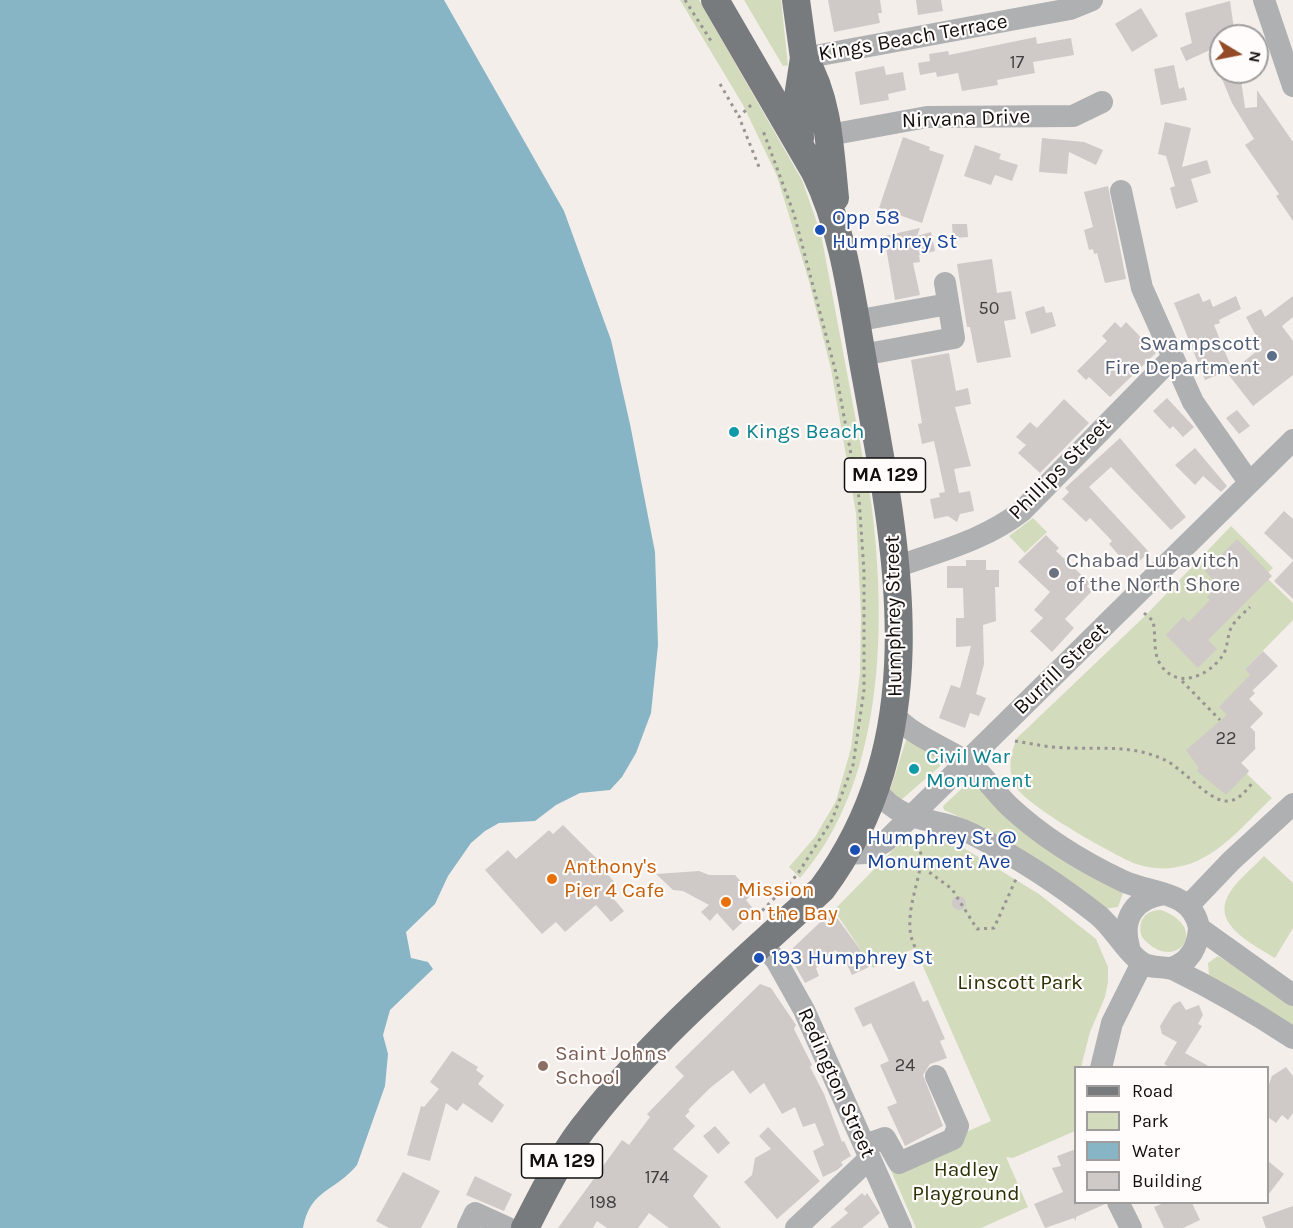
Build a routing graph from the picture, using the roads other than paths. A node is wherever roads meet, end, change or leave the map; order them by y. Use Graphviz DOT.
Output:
graph roads {
  1 [pos="715,0"];
  2 [pos="795,0"];
  3 [pos="1092,0"];
  4 [pos="1264,0"];
  5 [pos="804,58"];
  6 [pos="1293,86"];
  7 [pos="1102,102"];
  8 [pos="829,135"];
  9 [pos="800,144"];
  10 [pos="1121,191"];
  11 [pos="839,238"];
  12 [pos="855,321"];
  13 [pos="862,355"];
  14 [pos="1173,357"];
  15 [pos="1293,440"];
  16 [pos="1249,482"];
  17 [pos="883,569"];
  18 [pos="884,712"];
  19 [pos="966,760"];
  20 [pos="876,790"];
  21 [pos="1293,804"];
  22 [pos="911,827"];
  23 [pos="845,854"];
  24 [pos="1164,894"];
  25 [pos="1189,905"];
  26 [pos="1199,928"];
  27 [pos="757,932"];
  28 [pos="1135,955"];
  29 [pos="1171,968"];
  30 [pos="1293,995"];
  31 [pos="1293,1038"];
  32 [pos="1101,1066"];
  33 [pos="936,1077"];
  34 [pos="868,1151"];
  35 [pos="1119,1204"];
  36 [pos="468,1228"];
  37 [pos="508,1228"];
  38 [pos="525,1228"];
  39 [pos="796,1228"];
  40 [pos="901,1228"];
  41 [pos="1131,1228"];
  1 -- 9 [label="main road"];
  2 -- 5 [label="main road, Humphrey Street / MA 129"];
  3 -- 5 [label="street, Kings Beach Terrace"];
  4 -- 6 [label="street"];
  5 -- 8 [label="main road, Humphrey Street / MA 129"];
  5 -- 9 [label="main road, Humphrey Street / MA 129"];
  7 -- 8 [label="street, Nirvana Drive"];
  8 -- 11 [label="main road, Humphrey Street / MA 129"];
  9 -- 11 [label="main road, Humphrey Street / MA 129"];
  10 -- 14 [label="street"];
  11 -- 12 [label="main road, Humphrey Street / MA 129"];
  12 -- 13 [label="main road, Humphrey Street / MA 129"];
  12 -- 13 [label="street"];
  13 -- 17 [label="main road, Humphrey Street / MA 129"];
  14 -- 16 [label="street"];
  14 -- 17 [label="street, Phillips Street"];
  15 -- 16 [label="street, Burrill Street"];
  16 -- 19 [label="street, Burrill Street"];
  17 -- 18 [label="main road, Humphrey Street / MA 129"];
  18 -- 19 [label="street"];
  18 -- 20 [label="main road, Humphrey Street / MA 129"];
  19 -- 22 [label="street, Burrill Street"];
  19 -- 24 [label="street"];
  20 -- 22 [label="street"];
  20 -- 23 [label="main road, Humphrey Street / MA 129"];
  21 -- 25 [label="street"];
  22 -- 23 [label="street, Burrill Street"];
  22 -- 28 [label="street"];
  23 -- 27 [label="main road, Humphrey Street / MA 129"];
  24 -- 25 [label="street"];
  24 -- 28 [label="street"];
  25 -- 26 [label="street"];
  26 -- 29 [label="street"];
  26 -- 30 [label="street"];
  27 -- 34 [label="street, Redington Street"];
  27 -- 38 [label="main road, Humphrey Street / MA 129"];
  28 -- 29 [label="street"];
  28 -- 32 [label="street"];
  29 -- 31 [label="street"];
  33 -- 34 [label="street"];
  34 -- 39 [label="street"];
  34 -- 40 [label="street, Redington Street"];
  35 -- 41 [label="street"];
  36 -- 37 [label="street"];
}
